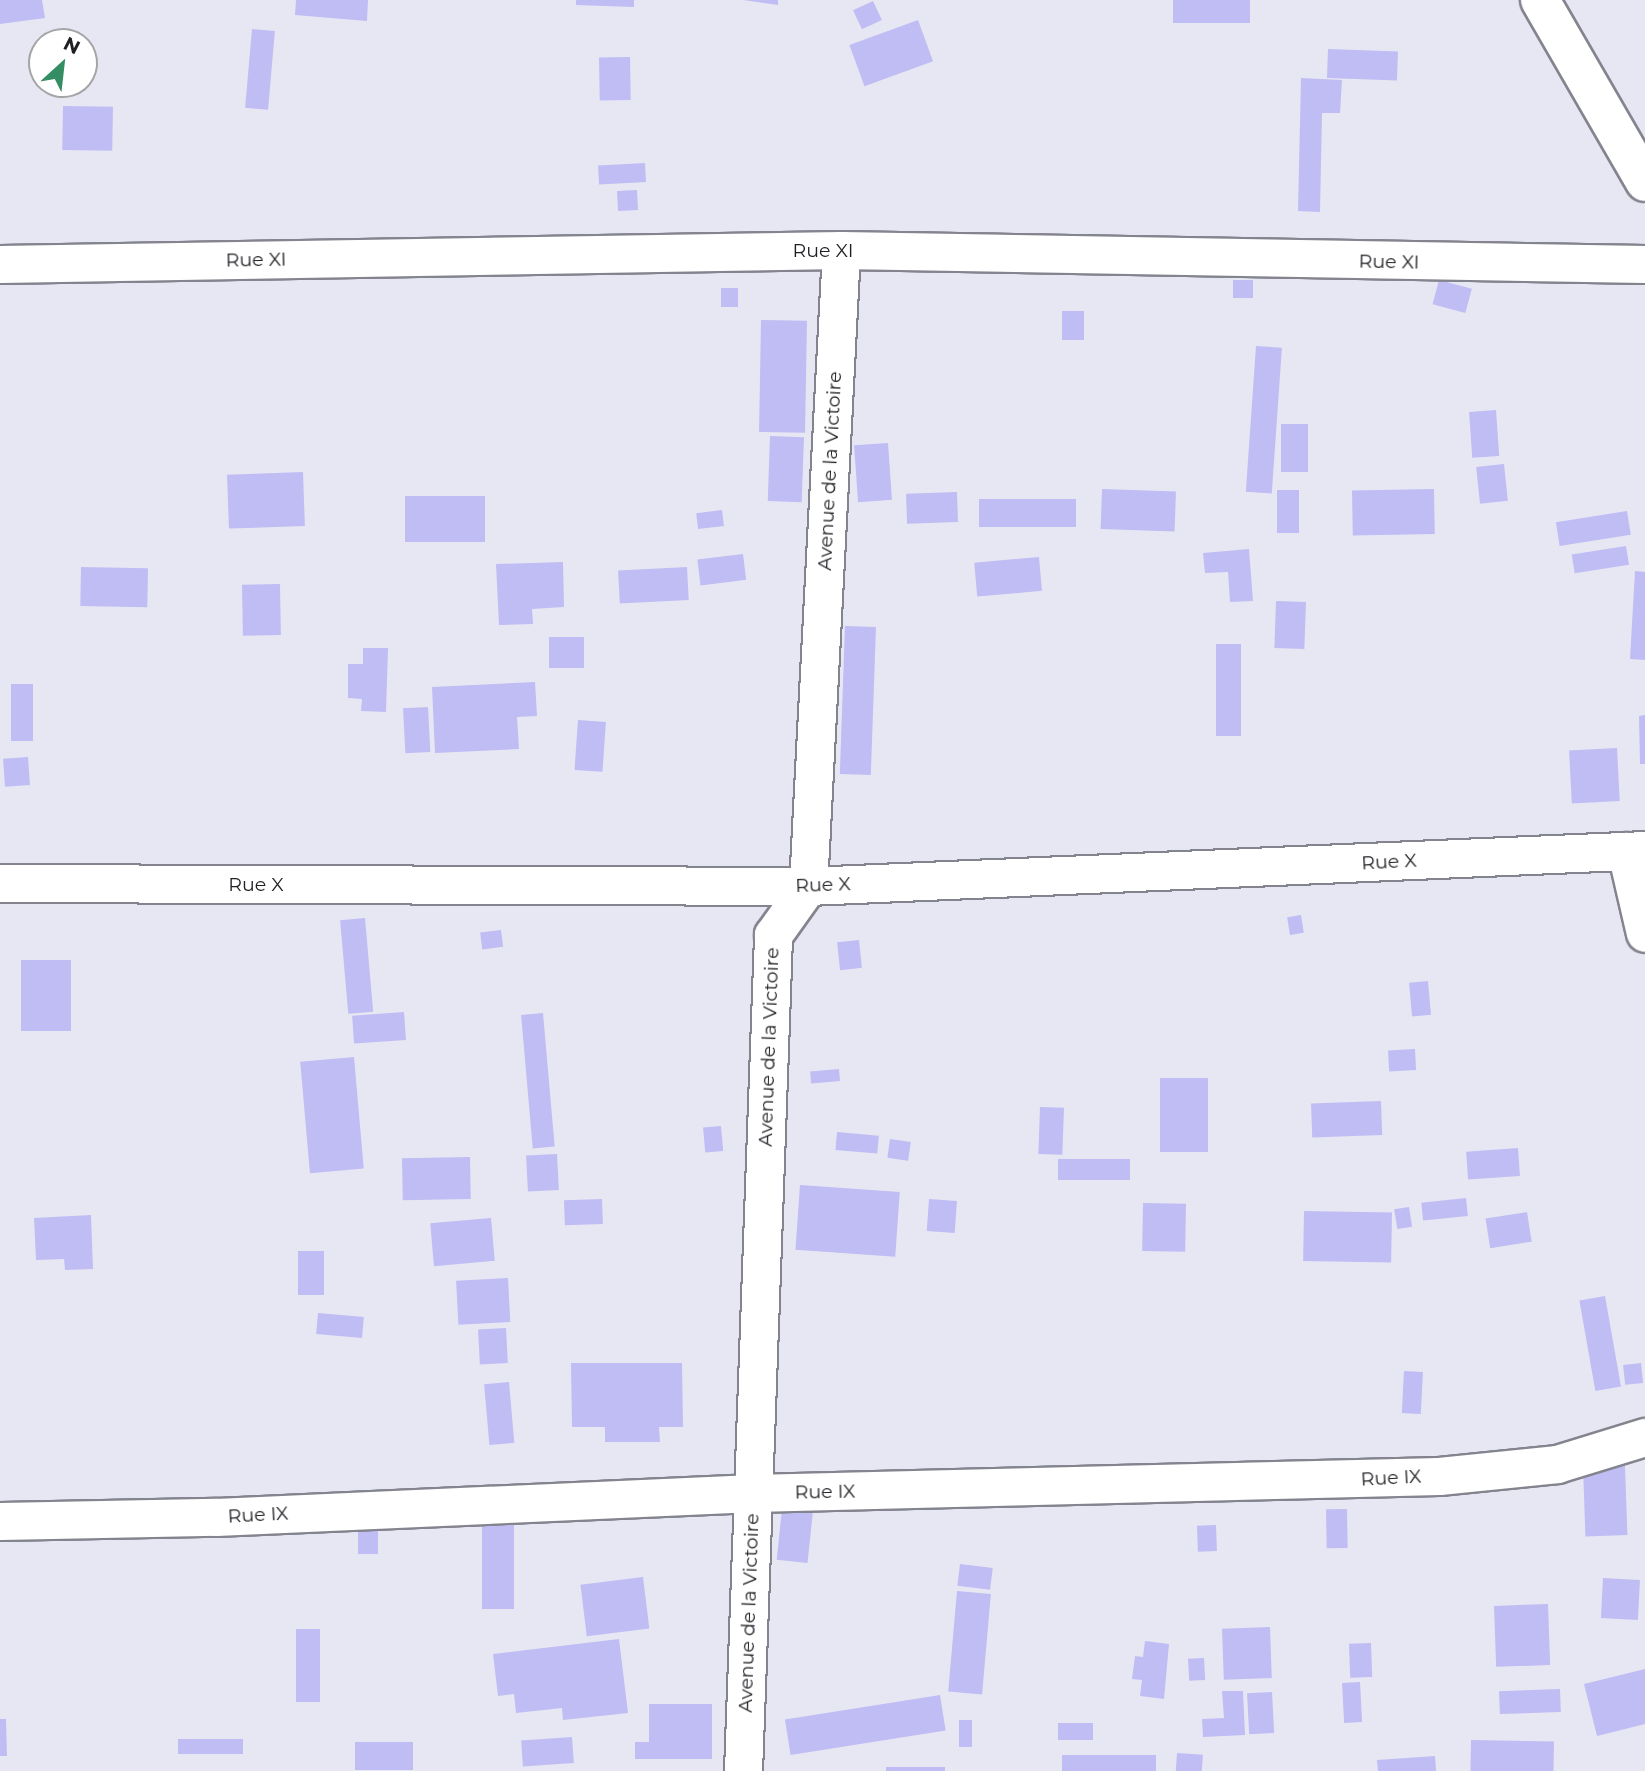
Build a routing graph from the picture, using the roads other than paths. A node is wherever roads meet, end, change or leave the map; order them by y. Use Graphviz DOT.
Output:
graph roads {
  1 [pos="1539,0"];
  2 [pos="1645,182"];
  3 [pos="841,250"];
  4 [pos="0,264"];
  5 [pos="1645,264"];
  6 [pos="1635,851"];
  7 [pos="0,883"];
  8 [pos="808,886"];
  9 [pos="1645,933"];
  10 [pos="1645,1437"];
  11 [pos="753,1493"];
  12 [pos="0,1521"];
  13 [pos="743,1771"];
  1 -- 2 [label="street"];
  3 -- 4 [label="street, Rue XI"];
  3 -- 5 [label="street, Rue XI"];
  3 -- 8 [label="street, Avenue de la Victoire"];
  6 -- 8 [label="street, Rue X"];
  6 -- 9 [label="street"];
  7 -- 8 [label="street, Rue X"];
  8 -- 11 [label="street, Avenue de la Victoire"];
  10 -- 11 [label="street, Rue IX"];
  11 -- 12 [label="street, Rue IX"];
  11 -- 13 [label="street, Avenue de la Victoire"];
}
